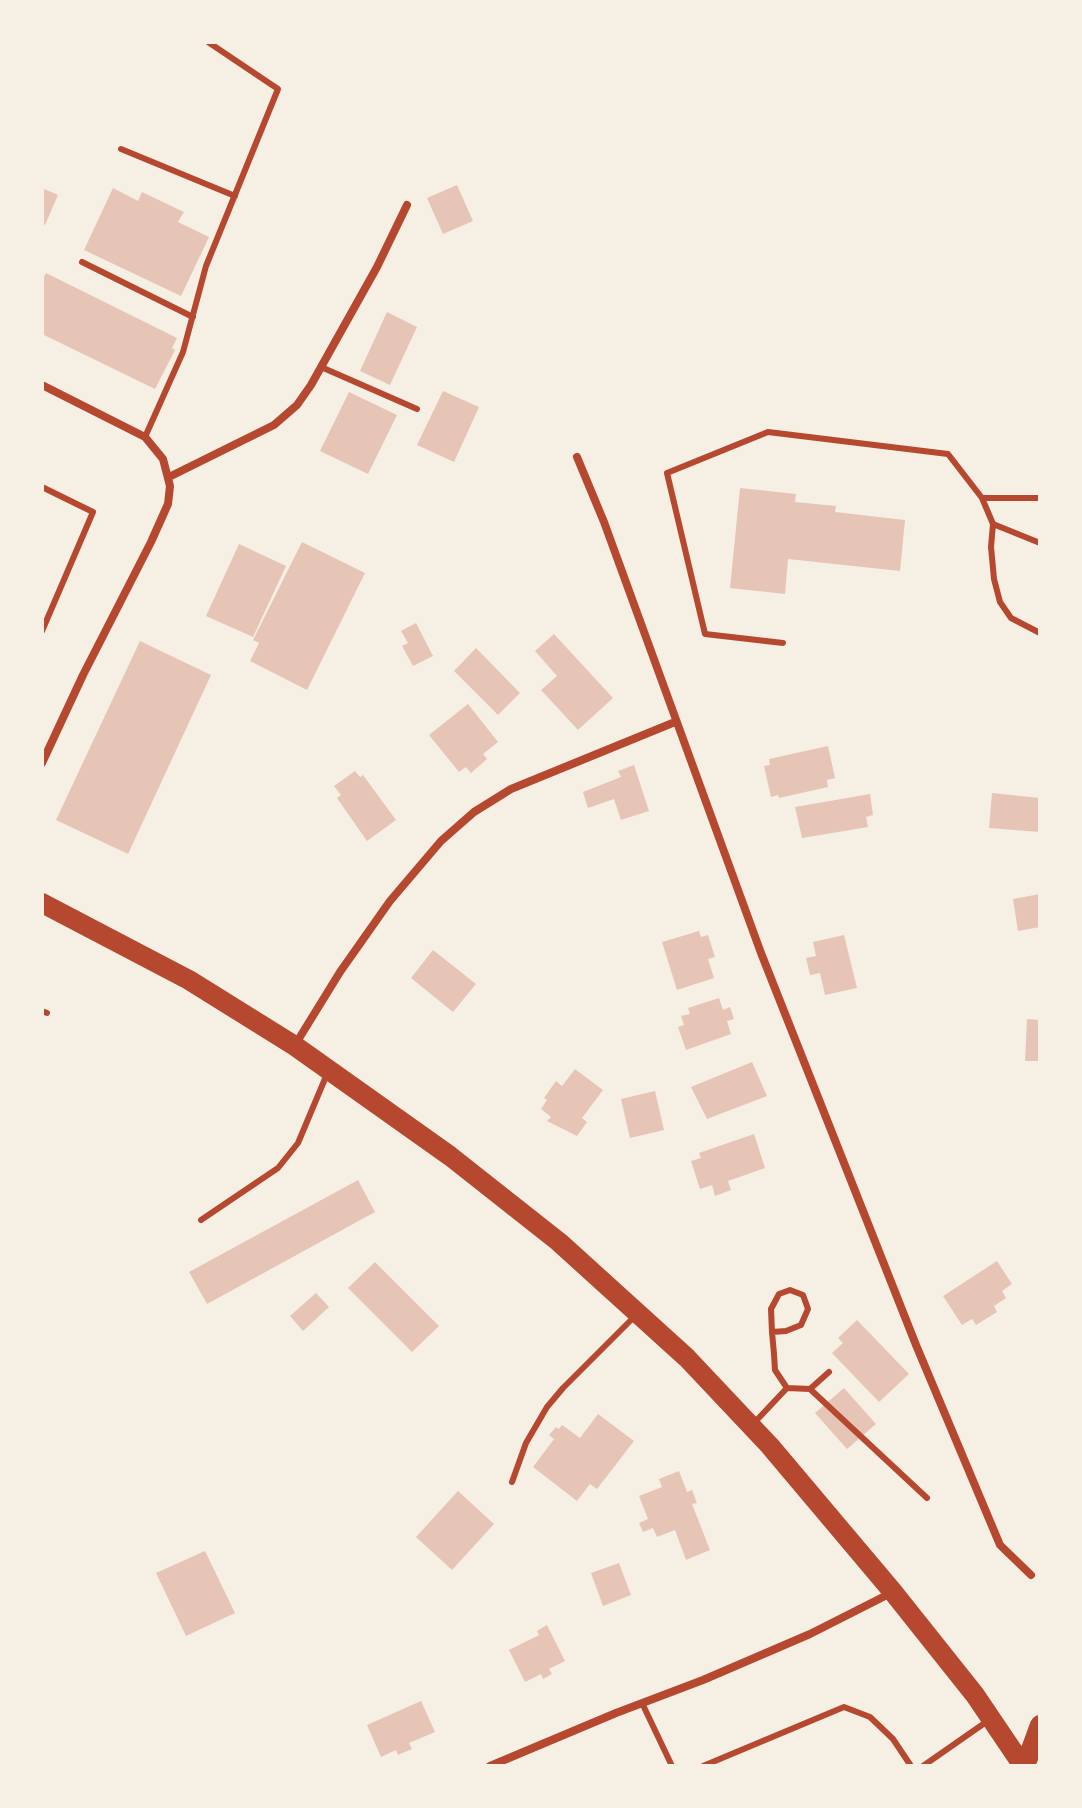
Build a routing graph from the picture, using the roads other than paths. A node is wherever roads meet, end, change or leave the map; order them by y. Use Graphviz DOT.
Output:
graph roads {
  1 [pos="208,42"];
  2 [pos="121,149"];
  3 [pos="235,196"];
  4 [pos="407,205"];
  5 [pos="82,262"];
  6 [pos="193,317"];
  7 [pos="321,367"];
  8 [pos="42,385"];
  9 [pos="417,409"];
  10 [pos="145,437"];
  11 [pos="577,457"];
  12 [pos="169,477"];
  13 [pos="42,487"];
  14 [pos="982,498"];
  15 [pos="1040,498"];
  16 [pos="993,524"];
  17 [pos="1040,543"];
  18 [pos="43,628"];
  19 [pos="1040,633"];
  20 [pos="783,643"];
  21 [pos="675,722"];
  22 [pos="42,763"];
  23 [pos="42,903"];
  24 [pos="295,1046"];
  25 [pos="329,1069"];
  26 [pos="201,1220"];
  27 [pos="639,1313"];
  28 [pos="772,1332"];
  29 [pos="829,1372"];
  30 [pos="787,1388"];
  31 [pos="810,1389"];
  32 [pos="751,1426"];
  33 [pos="512,1482"];
  34 [pos="927,1498"];
  35 [pos="1031,1575"];
  36 [pos="893,1592"];
  37 [pos="642,1703"];
  38 [pos="991,1718"];
  39 [pos="1040,1725"];
  40 [pos="1040,1762"];
  41 [pos="490,1766"];
  42 [pos="672,1766"];
  43 [pos="703,1766"];
  44 [pos="911,1766"];
  45 [pos="923,1766"];
  46 [pos="1026,1766"];
  1 -- 3 [label="lane"];
  2 -- 3 [label="lane"];
  3 -- 6 [label="lane"];
  4 -- 7 [label="street"];
  5 -- 6 [label="lane"];
  6 -- 10 [label="lane"];
  7 -- 9 [label="lane"];
  7 -- 12 [label="street"];
  8 -- 10 [label="street"];
  10 -- 12 [label="street"];
  11 -- 21 [label="street"];
  12 -- 22 [label="street"];
  13 -- 18 [label="lane"];
  14 -- 15 [label="lane"];
  14 -- 16 [label="lane"];
  14 -- 20 [label="lane"];
  16 -- 17 [label="lane"];
  16 -- 19 [label="lane"];
  21 -- 24 [label="street"];
  21 -- 35 [label="street"];
  23 -- 24 [label="main road"];
  24 -- 25 [label="main road"];
  25 -- 26 [label="lane"];
  25 -- 27 [label="main road"];
  27 -- 32 [label="main road"];
  27 -- 33 [label="lane"];
  28 -- 28 [label="lane"];
  28 -- 30 [label="lane"];
  29 -- 31 [label="lane"];
  30 -- 31 [label="lane"];
  30 -- 32 [label="lane"];
  31 -- 34 [label="lane"];
  32 -- 36 [label="main road"];
  36 -- 37 [label="street"];
  36 -- 38 [label="main road"];
  37 -- 41 [label="street"];
  37 -- 42 [label="lane"];
  38 -- 45 [label="lane"];
  38 -- 46 [label="main road"];
  39 -- 46 [label="main road"];
  40 -- 46 [label="main road"];
  43 -- 44 [label="lane"];
}
